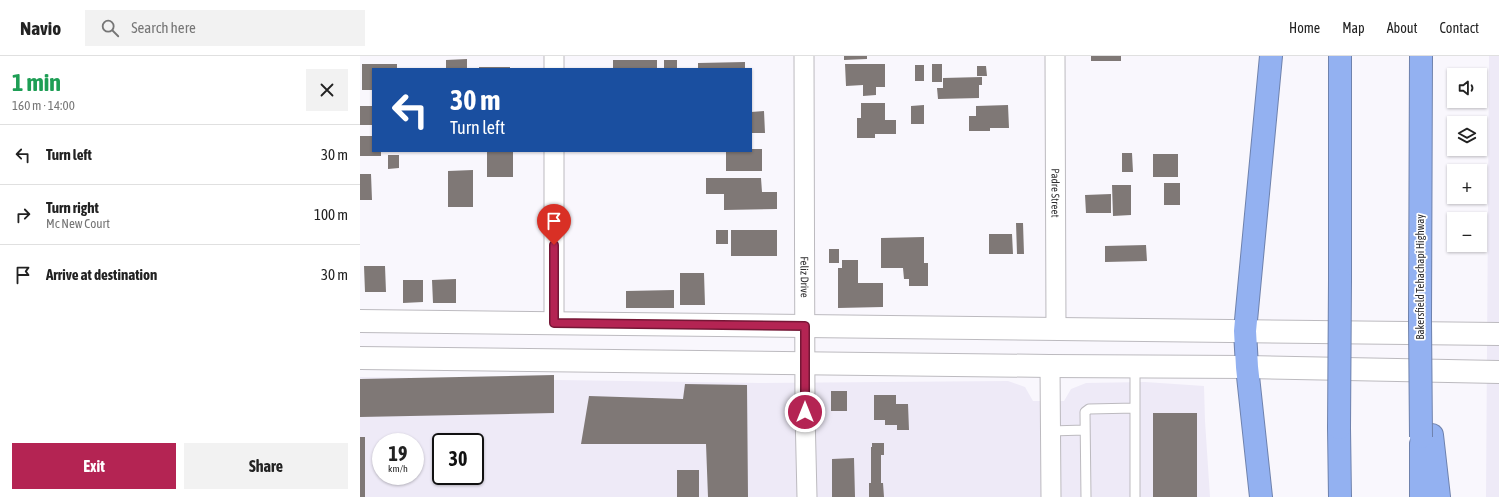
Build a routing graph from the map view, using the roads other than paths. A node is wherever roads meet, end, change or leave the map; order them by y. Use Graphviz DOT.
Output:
graph roads {
  1 [pos="554,56"];
  2 [pos="804,56"];
  3 [pos="1055,56"];
  4 [pos="1270,56"];
  5 [pos="1340,56"];
  6 [pos="1421,56"];
  7 [pos="554,68"];
  8 [pos="554,152"];
  9 [pos="360,321"];
  10 [pos="396,321"];
  11 [pos="554,323"];
  12 [pos="360,326"];
  13 [pos="805,326"];
  14 [pos="1056,330"];
  15 [pos="1246,331"];
  16 [pos="1499,334"];
  17 [pos="360,358"];
  18 [pos="806,363"];
  19 [pos="1050,366"];
  20 [pos="1135,366"];
  21 [pos="1247,367"];
  22 [pos="1499,372"];
  23 [pos="1135,408"];
  24 [pos="1085,430"];
  25 [pos="1050,431"];
  26 [pos="1427,436"];
  27 [pos="807,497"];
  28 [pos="1051,497"];
  29 [pos="1086,497"];
  30 [pos="1135,497"];
  31 [pos="1262,497"];
  32 [pos="1340,497"];
  33 [pos="1421,497"];
  34 [pos="1440,497"];
  1 -- 7 [label="street"];
  2 -- 13 [label="street, Feliz Drive"];
  3 -- 14 [label="street, Padre Street"];
  4 -- 15 [label="highway"];
  5 -- 32 [label="highway, bridge"];
  6 -- 26 [label="highway, Bakersfield Tehachapi Highway, bridge"];
  8 -- 11 [label="street"];
  9 -- 10 [label="street"];
  10 -- 11 [label="street"];
  10 -- 12 [label="street"];
  11 -- 13 [label="street"];
  13 -- 14 [label="street"];
  13 -- 18 [label="street, Feliz Drive"];
  14 -- 15 [label="street"];
  15 -- 16 [label="street"];
  15 -- 21 [label="highway"];
  17 -- 18 [label="street"];
  18 -- 19 [label="street"];
  18 -- 27 [label="street, Feliz Drive"];
  19 -- 20 [label="street"];
  19 -- 25 [label="street"];
  20 -- 21 [label="street"];
  20 -- 23 [label="lane"];
  21 -- 22 [label="street"];
  21 -- 31 [label="highway"];
  23 -- 24 [label="lane"];
  23 -- 30 [label="lane"];
  24 -- 25 [label="lane"];
  24 -- 29 [label="lane"];
  25 -- 28 [label="street"];
  26 -- 33 [label="highway"];
  26 -- 34 [label="highway"];
}
